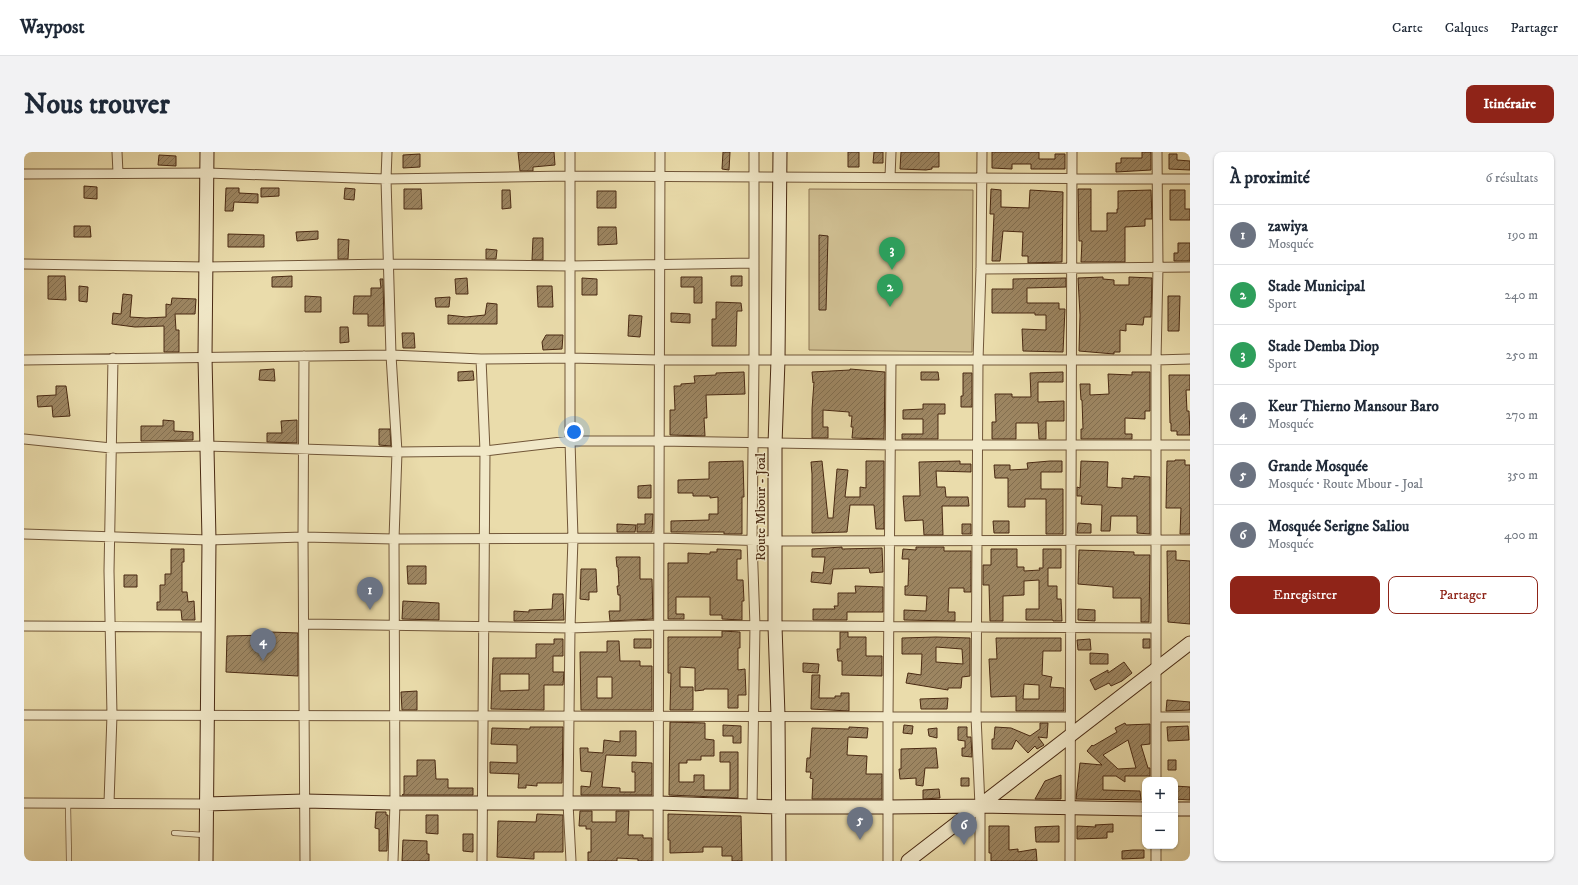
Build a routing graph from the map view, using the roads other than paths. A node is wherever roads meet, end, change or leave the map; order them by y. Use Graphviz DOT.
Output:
graph roads {
  1 [pos="117,152"];
  2 [pos="207,152"];
  3 [pos="387,152"];
  4 [pos="570,152"];
  5 [pos="660,152"];
  6 [pos="754,152"];
  7 [pos="780,152"];
  8 [pos="891,152"];
  9 [pos="982,152"];
  10 [pos="1072,152"];
  11 [pos="1157,152"];
  12 [pos="118,173"];
  13 [pos="207,173"];
  14 [pos="24,174"];
  15 [pos="570,176"];
  16 [pos="660,176"];
  17 [pos="754,177"];
  18 [pos="780,177"];
  19 [pos="890,177"];
  20 [pos="982,178"];
  21 [pos="1072,178"];
  22 [pos="1157,178"];
  23 [pos="386,179"];
  24 [pos="1190,179"];
  25 [pos="754,263"];
  26 [pos="24,264"];
  27 [pos="389,264"];
  28 [pos="661,265"];
  29 [pos="570,266"];
  30 [pos="205,267"];
  31 [pos="1071,267"];
  32 [pos="1158,267"];
  33 [pos="1190,267"];
  34 [pos="981,269"];
  35 [pos="391,355"];
  36 [pos="304,356"];
  37 [pos="205,357"];
  38 [pos="113,358"];
  39 [pos="570,358"];
  40 [pos="481,359"];
  41 [pos="1190,359"];
  42 [pos="24,360"];
  43 [pos="659,360"];
  44 [pos="754,360"];
  45 [pos="778,360"];
  46 [pos="891,360"];
  47 [pos="978,360"];
  48 [pos="1072,360"];
  49 [pos="1156,360"];
  50 [pos="24,440"];
  51 [pos="660,441"];
  52 [pos="570,442"];
  53 [pos="753,443"];
  54 [pos="775,444"];
  55 [pos="891,445"];
  56 [pos="977,445"];
  57 [pos="1071,445"];
  58 [pos="1156,445"];
  59 [pos="1190,445"];
  60 [pos="206,446"];
  61 [pos="111,448"];
  62 [pos="304,449"];
  63 [pos="485,451"];
  64 [pos="397,452"];
  65 [pos="24,534"];
  66 [pos="303,537"];
  67 [pos="110,538"];
  68 [pos="573,538"];
  69 [pos="659,538"];
  70 [pos="394,539"];
  71 [pos="484,539"];
  72 [pos="209,540"];
  73 [pos="752,540"];
  74 [pos="1190,540"];
  75 [pos="776,541"];
  76 [pos="890,541"];
  77 [pos="977,541"];
  78 [pos="1071,541"];
  79 [pos="1156,541"];
  80 [pos="304,624"];
  81 [pos="394,625"];
  82 [pos="658,625"];
  83 [pos="24,626"];
  84 [pos="484,626"];
  85 [pos="754,626"];
  86 [pos="776,626"];
  87 [pos="111,627"];
  88 [pos="890,627"];
  89 [pos="976,627"];
  90 [pos="207,628"];
  91 [pos="570,628"];
  92 [pos="1071,628"];
  93 [pos="1156,628"];
  94 [pos="1190,643"];
  95 [pos="1156,669"];
  96 [pos="24,715"];
  97 [pos="112,715"];
  98 [pos="207,715"];
  99 [pos="304,715"];
  100 [pos="394,715"];
  101 [pos="484,716"];
  102 [pos="658,716"];
  103 [pos="753,716"];
  104 [pos="778,716"];
  105 [pos="888,716"];
  106 [pos="976,716"];
  107 [pos="1156,716"];
  108 [pos="1190,716"];
  109 [pos="570,717"];
  110 [pos="1070,717"];
  111 [pos="1070,737"];
  112 [pos="1156,777"];
  113 [pos="304,801"];
  114 [pos="24,803"];
  115 [pos="68,803"];
  116 [pos="109,803"];
  117 [pos="395,803"];
  118 [pos="481,803"];
  119 [pos="568,803"];
  120 [pos="658,803"];
  121 [pos="206,804"];
  122 [pos="752,806"];
  123 [pos="980,806"];
  124 [pos="778,807"];
  125 [pos="888,808"];
  126 [pos="1070,808"];
  127 [pos="1142,809"];
  128 [pos="1178,809"];
  129 [pos="1190,809"];
  130 [pos="174,832"];
  131 [pos="206,835"];
  132 [pos="1156,849"];
  133 [pos="69,861"];
  134 [pos="206,861"];
  135 [pos="305,861"];
  136 [pos="394,861"];
  137 [pos="482,861"];
  138 [pos="571,861"];
  139 [pos="658,861"];
  140 [pos="780,861"];
  141 [pos="888,861"];
  142 [pos="908,861"];
  143 [pos="980,861"];
  144 [pos="1070,861"];
  145 [pos="1156,861"];
  1 -- 12 [label="street"];
  2 -- 13 [label="main road"];
  3 -- 23 [label="street"];
  4 -- 15 [label="street"];
  5 -- 16 [label="street"];
  6 -- 17 [label="street"];
  7 -- 18 [label="main road, Route Mbour - Joal"];
  8 -- 19 [label="street"];
  9 -- 20 [label="street"];
  10 -- 21 [label="street"];
  11 -- 22 [label="street"];
  12 -- 13 [label="street"];
  12 -- 14 [label="street"];
  13 -- 23 [label="street"];
  13 -- 30 [label="main road"];
  15 -- 16 [label="street"];
  15 -- 23 [label="street"];
  15 -- 29 [label="street"];
  16 -- 17 [label="street"];
  16 -- 28 [label="street"];
  17 -- 18 [label="street"];
  17 -- 25 [label="street"];
  18 -- 19 [label="street"];
  18 -- 45 [label="main road, Route Mbour - Joal"];
  19 -- 20 [label="street"];
  20 -- 21 [label="street"];
  20 -- 34 [label="street"];
  21 -- 22 [label="street"];
  21 -- 31 [label="street"];
  22 -- 24 [label="street"];
  22 -- 32 [label="street"];
  23 -- 27 [label="street"];
  25 -- 28 [label="street"];
  25 -- 44 [label="street"];
  26 -- 30 [label="street"];
  27 -- 29 [label="street"];
  27 -- 30 [label="street"];
  27 -- 35 [label="street"];
  28 -- 29 [label="street"];
  28 -- 43 [label="street"];
  29 -- 39 [label="street"];
  30 -- 37 [label="main road"];
  31 -- 32 [label="street"];
  31 -- 34 [label="street"];
  31 -- 48 [label="street"];
  32 -- 33 [label="street"];
  32 -- 49 [label="street"];
  34 -- 47 [label="street"];
  35 -- 36 [label="street"];
  35 -- 40 [label="street"];
  35 -- 64 [label="street"];
  36 -- 37 [label="street"];
  36 -- 62 [label="street"];
  37 -- 38 [label="street"];
  37 -- 60 [label="main road"];
  38 -- 42 [label="street"];
  38 -- 61 [label="street"];
  39 -- 40 [label="street"];
  39 -- 43 [label="street"];
  39 -- 52 [label="street"];
  40 -- 63 [label="street"];
  41 -- 49 [label="street"];
  43 -- 44 [label="street"];
  43 -- 51 [label="street"];
  44 -- 45 [label="street"];
  44 -- 53 [label="street"];
  45 -- 46 [label="street"];
  45 -- 54 [label="main road, Route Mbour - Joal"];
  46 -- 47 [label="street"];
  46 -- 55 [label="street"];
  47 -- 48 [label="street"];
  47 -- 56 [label="street"];
  48 -- 49 [label="street"];
  48 -- 57 [label="street"];
  49 -- 58 [label="street"];
  50 -- 61 [label="street"];
  51 -- 52 [label="street"];
  51 -- 53 [label="street"];
  51 -- 69 [label="street"];
  52 -- 63 [label="street"];
  52 -- 68 [label="street"];
  53 -- 54 [label="street"];
  53 -- 73 [label="street"];
  54 -- 55 [label="street"];
  54 -- 75 [label="main road, Route Mbour - Joal"];
  55 -- 56 [label="street"];
  55 -- 76 [label="street"];
  56 -- 57 [label="street"];
  56 -- 77 [label="street"];
  57 -- 58 [label="street"];
  57 -- 78 [label="street"];
  58 -- 59 [label="street"];
  58 -- 79 [label="street"];
  60 -- 61 [label="street"];
  60 -- 62 [label="street"];
  60 -- 72 [label="main road"];
  61 -- 67 [label="street"];
  62 -- 64 [label="street"];
  62 -- 66 [label="street"];
  63 -- 64 [label="street"];
  63 -- 71 [label="street"];
  64 -- 70 [label="street"];
  65 -- 67 [label="street"];
  66 -- 70 [label="street"];
  66 -- 72 [label="street"];
  66 -- 80 [label="street"];
  67 -- 72 [label="street"];
  67 -- 87 [label="street"];
  68 -- 69 [label="street"];
  68 -- 71 [label="street"];
  68 -- 91 [label="street"];
  69 -- 73 [label="street"];
  69 -- 82 [label="street"];
  70 -- 71 [label="street"];
  70 -- 81 [label="street"];
  71 -- 84 [label="street"];
  72 -- 90 [label="main road"];
  73 -- 75 [label="street"];
  73 -- 85 [label="street"];
  74 -- 79 [label="street"];
  75 -- 76 [label="street"];
  75 -- 86 [label="main road, Route Mbour - Joal"];
  76 -- 77 [label="street"];
  76 -- 88 [label="street"];
  77 -- 78 [label="street"];
  77 -- 89 [label="street"];
  78 -- 79 [label="street"];
  78 -- 92 [label="street"];
  79 -- 93 [label="street"];
  80 -- 81 [label="street"];
  80 -- 99 [label="street"];
  81 -- 84 [label="street"];
  81 -- 100 [label="street"];
  82 -- 85 [label="street"];
  82 -- 91 [label="street"];
  82 -- 102 [label="street"];
  83 -- 87 [label="street"];
  84 -- 91 [label="street"];
  84 -- 101 [label="street"];
  85 -- 86 [label="street"];
  85 -- 103 [label="street"];
  86 -- 88 [label="street"];
  86 -- 104 [label="main road, Route Mbour - Joal"];
  87 -- 90 [label="street"];
  87 -- 97 [label="street"];
  88 -- 89 [label="street"];
  88 -- 105 [label="street"];
  89 -- 92 [label="street"];
  89 -- 106 [label="street"];
  90 -- 98 [label="main road"];
  91 -- 109 [label="street"];
  92 -- 93 [label="street"];
  92 -- 110 [label="street"];
  93 -- 95 [label="street"];
  94 -- 95 [label="main road"];
  95 -- 107 [label="street"];
  95 -- 111 [label="main road"];
  96 -- 97 [label="street"];
  97 -- 98 [label="street"];
  97 -- 116 [label="street"];
  98 -- 99 [label="street"];
  98 -- 121 [label="main road"];
  99 -- 100 [label="street"];
  99 -- 113 [label="street"];
  100 -- 101 [label="street"];
  100 -- 117 [label="street"];
  101 -- 109 [label="street"];
  101 -- 118 [label="street"];
  102 -- 103 [label="street"];
  102 -- 109 [label="street"];
  102 -- 120 [label="street"];
  103 -- 104 [label="street"];
  103 -- 122 [label="street"];
  104 -- 105 [label="street"];
  104 -- 124 [label="main road, Route Mbour - Joal"];
  105 -- 106 [label="street"];
  105 -- 125 [label="street"];
  106 -- 110 [label="street"];
  106 -- 123 [label="street"];
  107 -- 108 [label="street"];
  107 -- 112 [label="street"];
  109 -- 119 [label="street"];
  110 -- 111 [label="street"];
  111 -- 123 [label="main road"];
  111 -- 126 [label="street"];
  113 -- 117 [label="main road"];
  113 -- 121 [label="main road"];
  113 -- 135 [label="street"];
  114 -- 115 [label="street"];
  115 -- 116 [label="street"];
  115 -- 133 [label="lane"];
  116 -- 121 [label="street"];
  117 -- 118 [label="main road"];
  117 -- 136 [label="street"];
  118 -- 119 [label="main road"];
  118 -- 137 [label="street"];
  119 -- 120 [label="main road"];
  119 -- 138 [label="street"];
  120 -- 122 [label="main road"];
  120 -- 139 [label="street"];
  121 -- 131 [label="main road"];
  122 -- 124 [label="main road"];
  123 -- 125 [label="main road"];
  123 -- 126 [label="main road"];
  123 -- 142 [label="main road"];
  123 -- 143 [label="street"];
  124 -- 125 [label="main road"];
  124 -- 140 [label="main road, Route Mbour - Joal"];
  125 -- 141 [label="street"];
  126 -- 127 [label="main road"];
  126 -- 144 [label="street"];
  128 -- 129 [label="main road"];
  130 -- 131 [label="lane"];
  131 -- 134 [label="main road"];
  132 -- 145 [label="street"];
}
